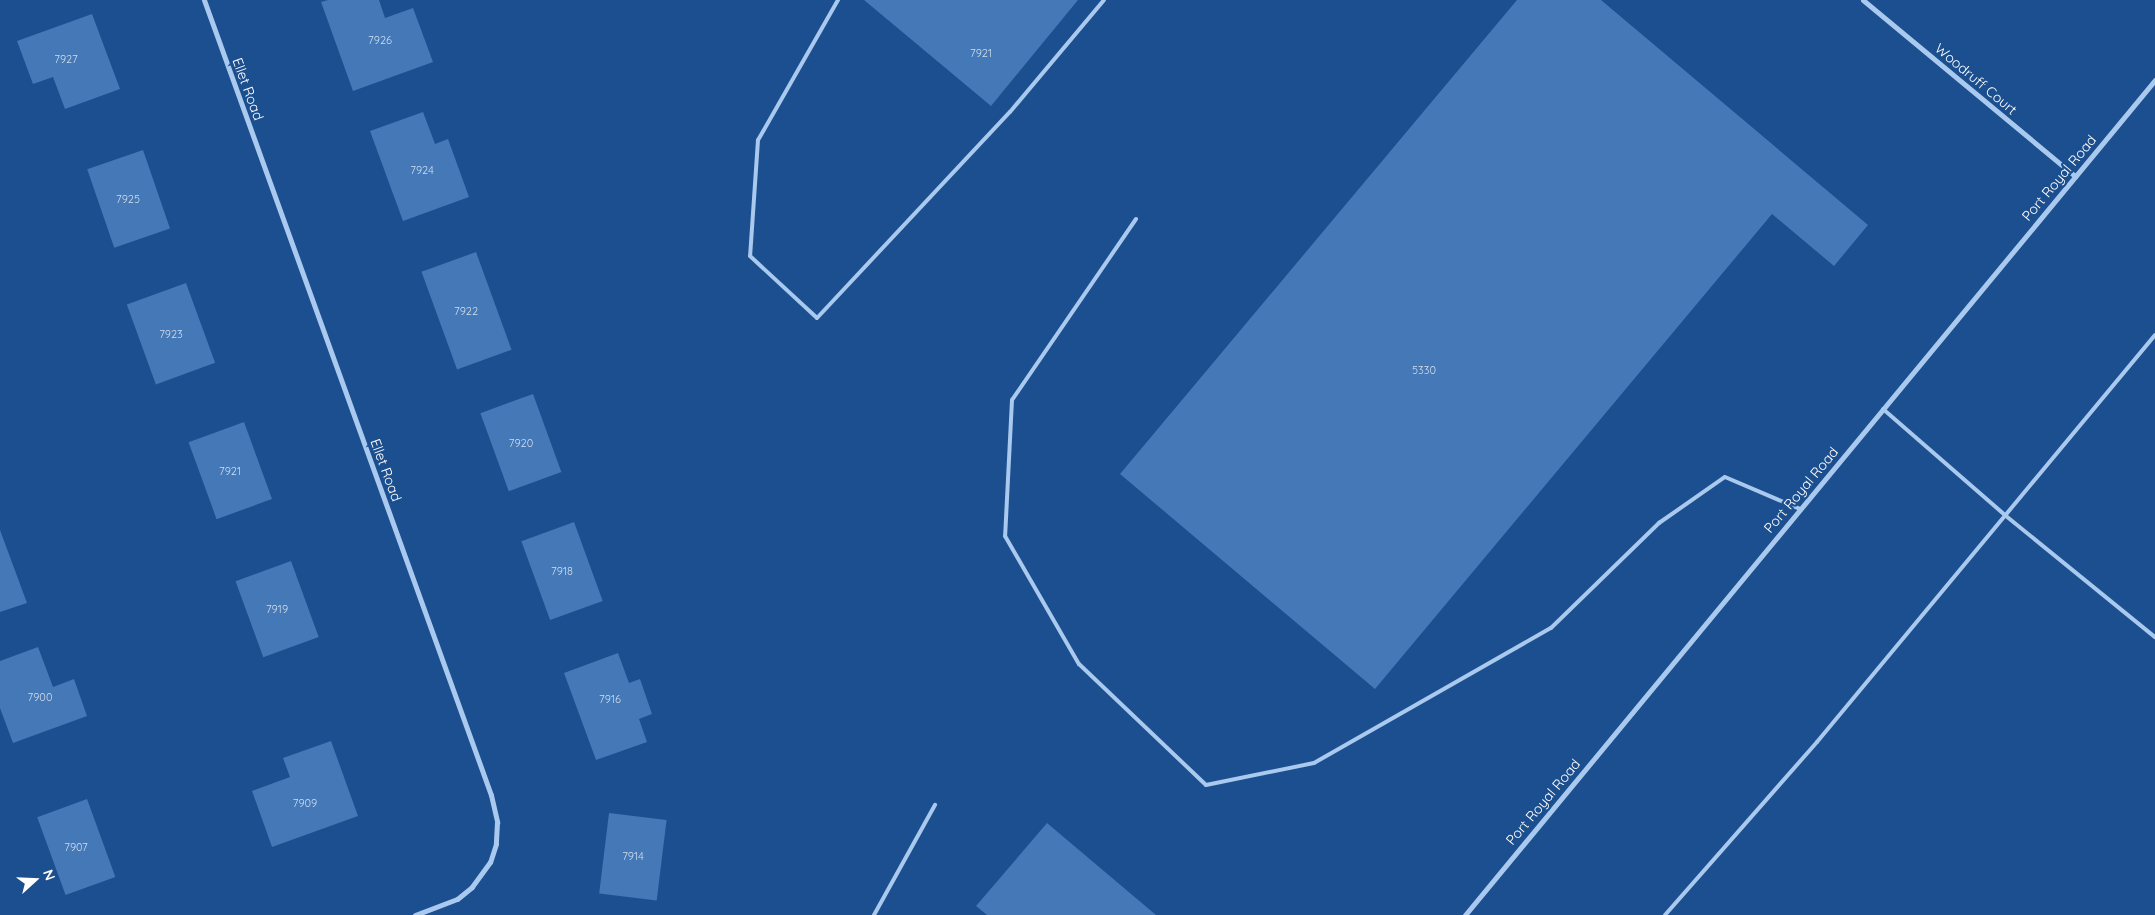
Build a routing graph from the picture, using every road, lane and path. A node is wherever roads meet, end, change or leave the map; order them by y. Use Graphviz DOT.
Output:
graph roads {
  1 [pos="204,0"];
  2 [pos="838,0"];
  3 [pos="1104,0"];
  4 [pos="1863,0"];
  5 [pos="2155,80"];
  6 [pos="2075,176"];
  7 [pos="1136,219"];
  8 [pos="2155,335"];
  9 [pos="1883,409"];
  10 [pos="1800,509"];
  11 [pos="2006,516"];
  12 [pos="2155,637"];
  13 [pos="935,805"];
  14 [pos="416,915"];
  15 [pos="874,915"];
  16 [pos="1465,915"];
  17 [pos="1665,915"];
  1 -- 14 [label="street, Ellet Road"];
  2 -- 3 [label="lane"];
  4 -- 6 [label="street, Woodruff Court"];
  5 -- 6 [label="street, Port Royal Road"];
  6 -- 9 [label="street, Port Royal Road"];
  7 -- 10 [label="lane"];
  8 -- 11 [label="lane"];
  9 -- 10 [label="street, Port Royal Road"];
  9 -- 11 [label="lane"];
  10 -- 16 [label="street, Port Royal Road"];
  11 -- 12 [label="lane"];
  11 -- 17 [label="lane"];
  13 -- 15 [label="lane"];
}
